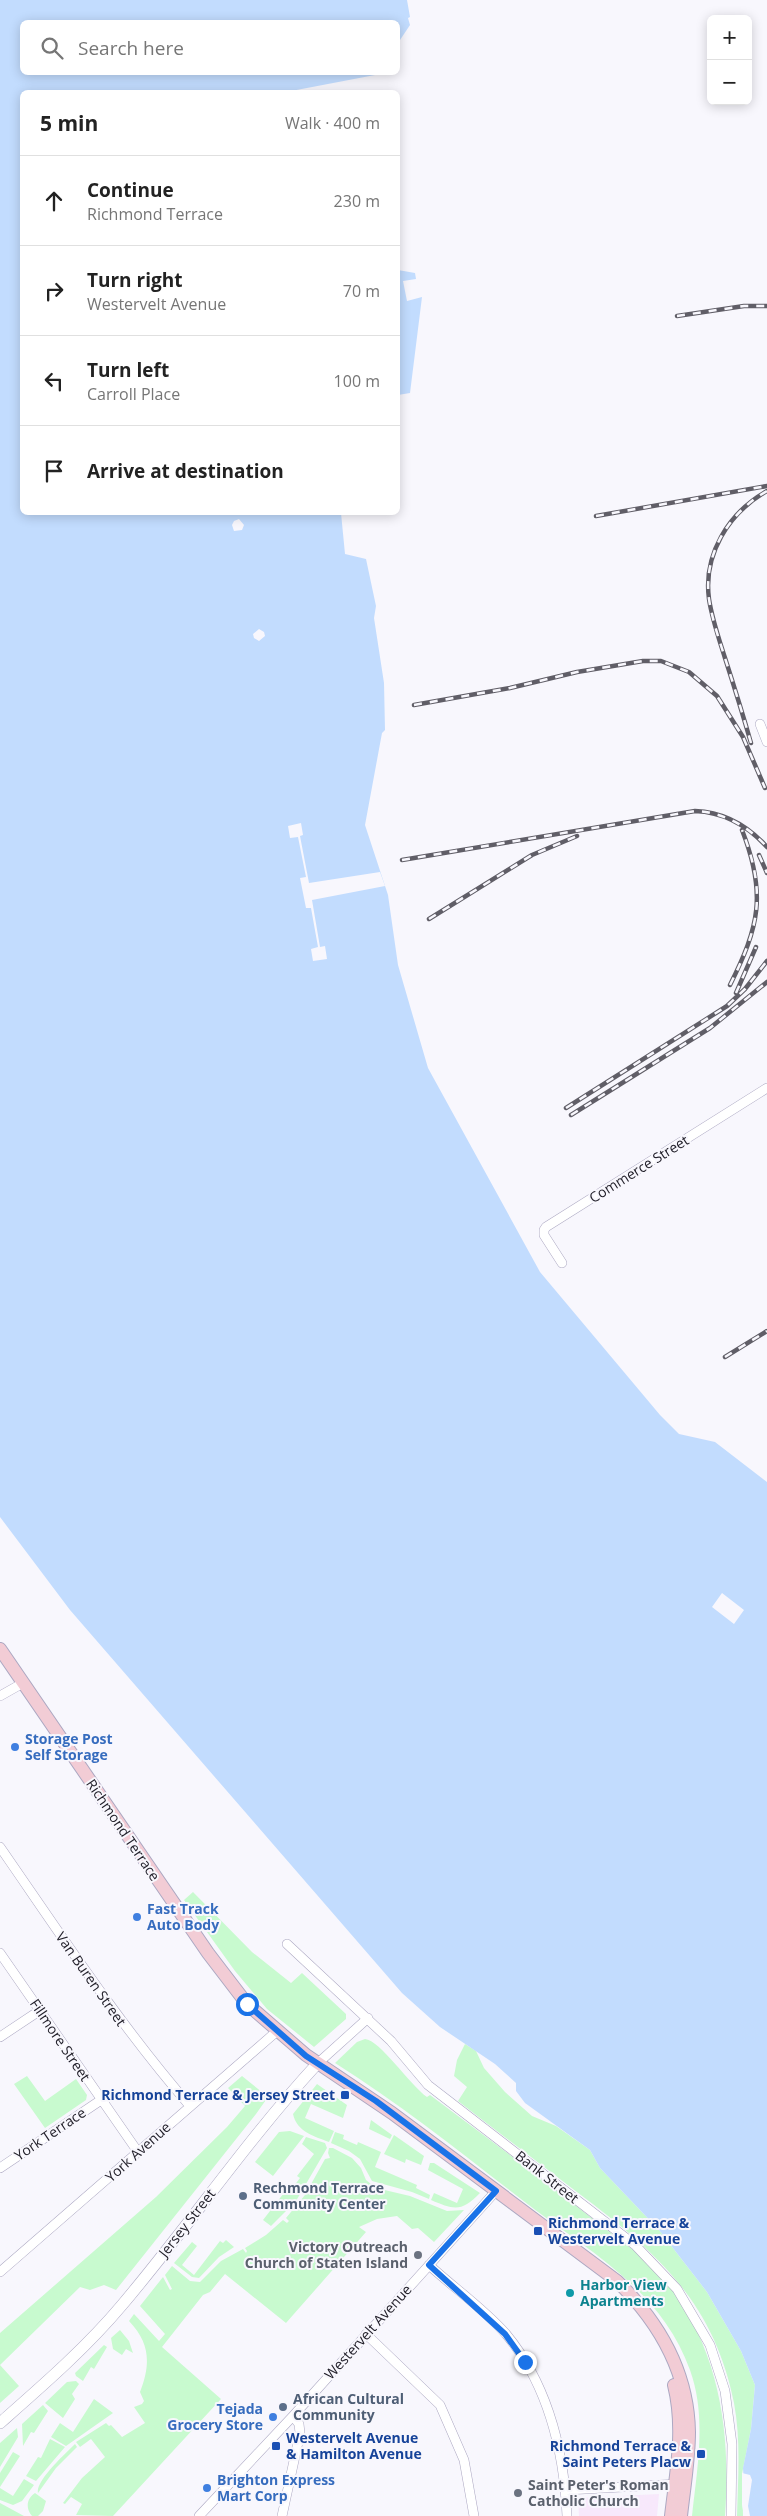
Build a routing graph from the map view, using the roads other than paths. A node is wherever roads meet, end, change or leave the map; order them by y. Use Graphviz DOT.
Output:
graph roads {
  1 [pos="760,724"];
  2 [pos="767,742"];
  3 [pos="767,1088"];
  4 [pos="562,1263"];
  5 [pos="0,1649"];
  6 [pos="23,1683"];
  7 [pos="0,1696"];
  8 [pos="0,1847"];
  9 [pos="287,1944"];
  10 [pos="0,1953"];
  11 [pos="39,2011"];
  12 [pos="368,2018"];
  13 [pos="276,2032"];
  14 [pos="0,2037"];
  15 [pos="317,2064"];
  16 [pos="101,2100"];
  17 [pos="190,2106"];
  18 [pos="138,2152"];
  19 [pos="0,2168"];
  20 [pos="496,2191"];
  21 [pos="429,2265"];
  22 [pos="0,2272"];
  23 [pos="366,2334"];
  24 [pos="293,2416"];
  25 [pos="0,2423"];
  26 [pos="680,2484"];
  27 [pos="566,2490"];
  28 [pos="199,2516"];
  29 [pos="282,2516"];
  30 [pos="474,2516"];
  31 [pos="567,2516"];
  32 [pos="671,2516"];
  33 [pos="681,2516"];
  34 [pos="731,2516"];
  1 -- 2 [label="street"];
  3 -- 4 [label="street, Commerce Street"];
  5 -- 6 [label="main road, Richmond Terrace"];
  6 -- 7 [label="street"];
  6 -- 13 [label="main road, Richmond Terrace"];
  8 -- 17 [label="street, Van Buren Street"];
  9 -- 12 [label="street, Bank Street"];
  10 -- 11 [label="street, Fillmore Street"];
  11 -- 14 [label="street"];
  11 -- 16 [label="street, Fillmore Street"];
  12 -- 15 [label="street, Jersey Street"];
  12 -- 34 [label="street, Bank Street"];
  13 -- 15 [label="main road, Richmond Terrace"];
  13 -- 17 [label="street, York Avenue"];
  15 -- 20 [label="main road, Richmond Terrace"];
  15 -- 25 [label="street, Jersey Street"];
  16 -- 18 [label="street, Fillmore Street"];
  16 -- 19 [label="street, York Terrace"];
  17 -- 18 [label="street, York Avenue"];
  18 -- 22 [label="street, York Avenue"];
  20 -- 21 [label="street, Westervelt Avenue"];
  20 -- 26 [label="main road, Richmond Terrace"];
  21 -- 23 [label="street, Westervelt Avenue"];
  21 -- 27 [label="street"];
  23 -- 24 [label="street, Westervelt Avenue"];
  23 -- 30 [label="street"];
  24 -- 28 [label="street, Westervelt Avenue"];
  24 -- 29 [label="street"];
  26 -- 27 [label="street"];
  26 -- 32 [label="main road, Richmond Terrace"];
  26 -- 33 [label="main road, Richmond Terrace"];
  27 -- 31 [label="street"];
}
